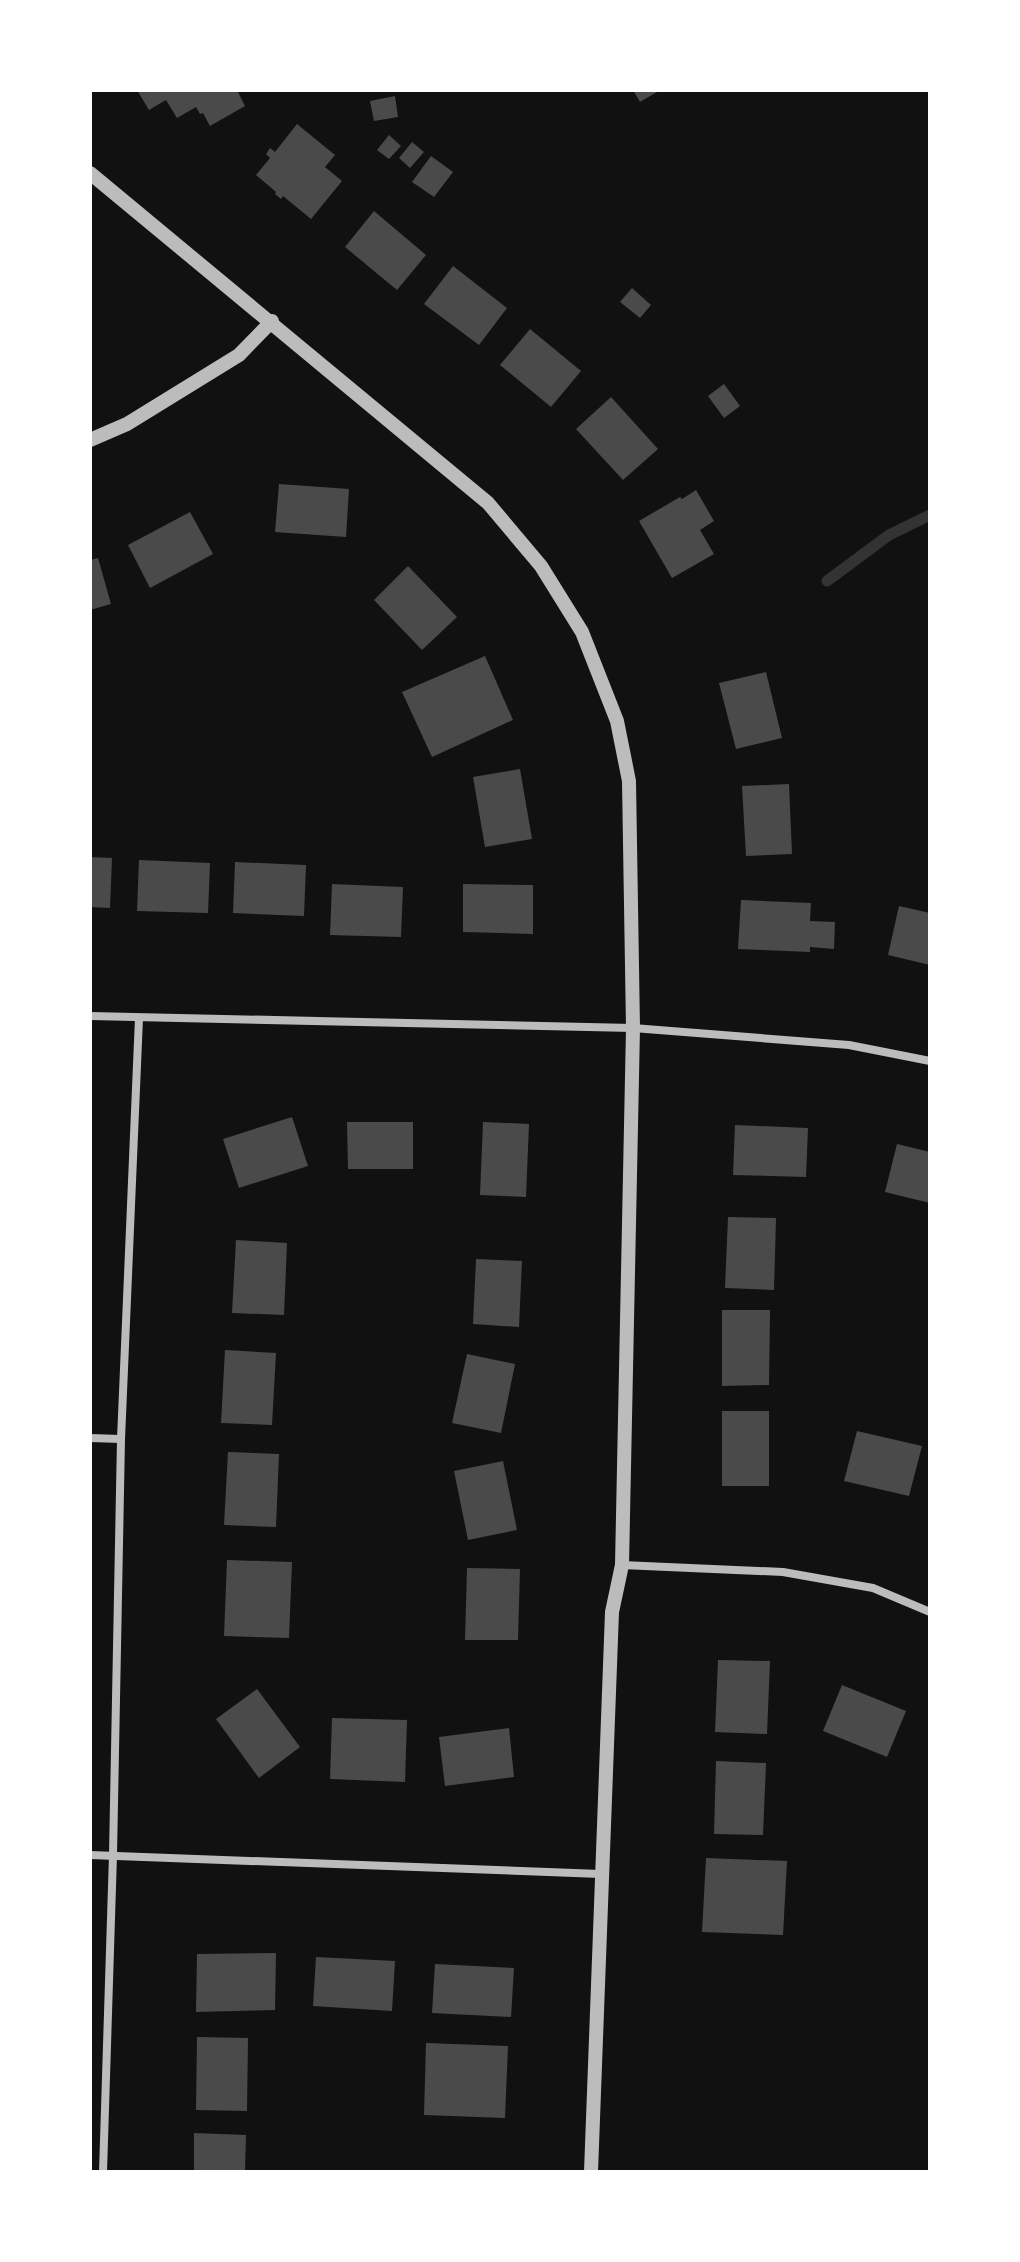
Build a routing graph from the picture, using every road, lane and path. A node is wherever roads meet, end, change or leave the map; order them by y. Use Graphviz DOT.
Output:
graph roads {
  1 [pos="90,173"];
  2 [pos="272,321"];
  3 [pos="90,440"];
  4 [pos="90,1016"];
  5 [pos="139,1018"];
  6 [pos="633,1028"];
  7 [pos="930,1061"];
  8 [pos="90,1438"];
  9 [pos="121,1439"];
  10 [pos="622,1565"];
  11 [pos="930,1612"];
  12 [pos="90,1855"];
  13 [pos="113,1855"];
  14 [pos="601,1874"];
  15 [pos="103,2172"];
  16 [pos="591,2172"];
  1 -- 2 [label="street"];
  2 -- 3 [label="street"];
  2 -- 6 [label="street"];
  4 -- 5 [label="street"];
  5 -- 6 [label="street"];
  5 -- 9 [label="street"];
  6 -- 7 [label="street"];
  6 -- 10 [label="street"];
  8 -- 9 [label="street"];
  9 -- 13 [label="street"];
  10 -- 11 [label="street"];
  10 -- 14 [label="street"];
  12 -- 13 [label="street"];
  13 -- 14 [label="street"];
  13 -- 15 [label="street"];
  14 -- 16 [label="street"];
}
